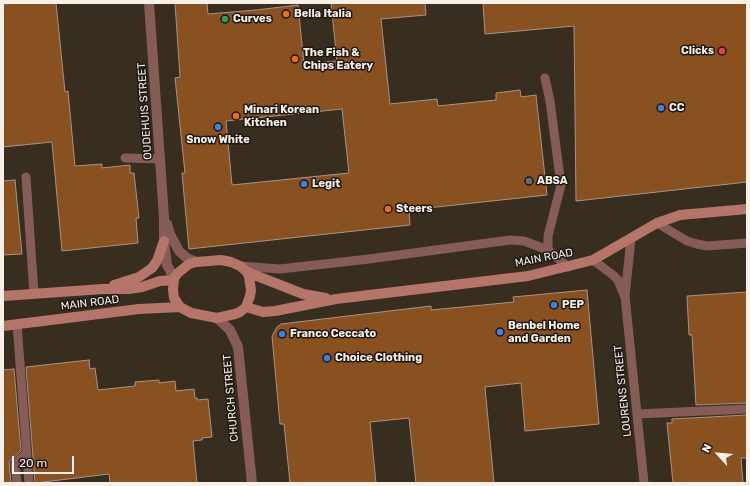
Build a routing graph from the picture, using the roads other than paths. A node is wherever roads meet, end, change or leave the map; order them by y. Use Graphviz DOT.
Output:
graph roads {
  1 [pos="149,3"];
  2 [pos="545,78"];
  3 [pos="125,158"];
  4 [pos="160,159"];
  5 [pos="26,177"];
  6 [pos="747,209"];
  7 [pos="164,217"];
  8 [pos="657,223"];
  9 [pos="631,239"];
  10 [pos="164,241"];
  11 [pos="747,243"];
  12 [pos="548,250"];
  13 [pos="593,260"];
  14 [pos="196,262"];
  15 [pos="568,267"];
  16 [pos="243,269"];
  17 [pos="174,279"];
  18 [pos="102,288"];
  19 [pos="34,294"];
  20 [pos="3,296"];
  21 [pos="625,296"];
  22 [pos="336,299"];
  23 [pos="180,307"];
  24 [pos="246,307"];
  25 [pos="217,318"];
  26 [pos="17,324"];
  27 [pos="3,326"];
  28 [pos="747,409"];
  29 [pos="637,414"];
  30 [pos="27,453"];
  31 [pos="16,483"];
  32 [pos="29,483"];
  33 [pos="252,483"];
  34 [pos="644,483"];
  1 -- 4 [label="street, OUDEHUIS STREET"];
  2 -- 12 [label="lane"];
  3 -- 4 [label="lane"];
  4 -- 7 [label="street, OUDEHUIS STREET"];
  5 -- 19 [label="lane"];
  6 -- 8 [label="main road, MAIN ROAD"];
  7 -- 10 [label="street, OUDEHUIS STREET"];
  7 -- 14 [label="street, OUDEHUIS STREET"];
  8 -- 9 [label="main road, MAIN ROAD"];
  8 -- 11 [label="lane"];
  9 -- 13 [label="main road, MAIN ROAD"];
  9 -- 21 [label="lane, LOURENS STREET"];
  10 -- 17 [label="street, OUDEHUIS STREET"];
  10 -- 18 [label="main road"];
  12 -- 15 [label="lane"];
  12 -- 16 [label="lane"];
  13 -- 15 [label="main road, MAIN ROAD"];
  13 -- 21 [label="lane, LOURENS STREET"];
  14 -- 16 [label="main road"];
  14 -- 17 [label="main road"];
  15 -- 22 [label="main road, MAIN ROAD"];
  16 -- 22 [label="main road, MAIN ROAD"];
  16 -- 24 [label="main road"];
  17 -- 18 [label="main road, MAIN ROAD"];
  17 -- 23 [label="main road"];
  18 -- 19 [label="main road, MAIN ROAD"];
  19 -- 20 [label="main road, MAIN ROAD"];
  21 -- 29 [label="lane, LOURENS STREET"];
  22 -- 24 [label="main road, MAIN ROAD"];
  23 -- 25 [label="main road"];
  23 -- 26 [label="main road, MAIN ROAD"];
  24 -- 25 [label="main road"];
  25 -- 33 [label="street, CHURCH STREET"];
  26 -- 27 [label="main road, MAIN ROAD"];
  26 -- 30 [label="lane"];
  28 -- 29 [label="lane"];
  29 -- 34 [label="lane, LOURENS STREET"];
  30 -- 31 [label="lane"];
  30 -- 32 [label="lane"];
}
